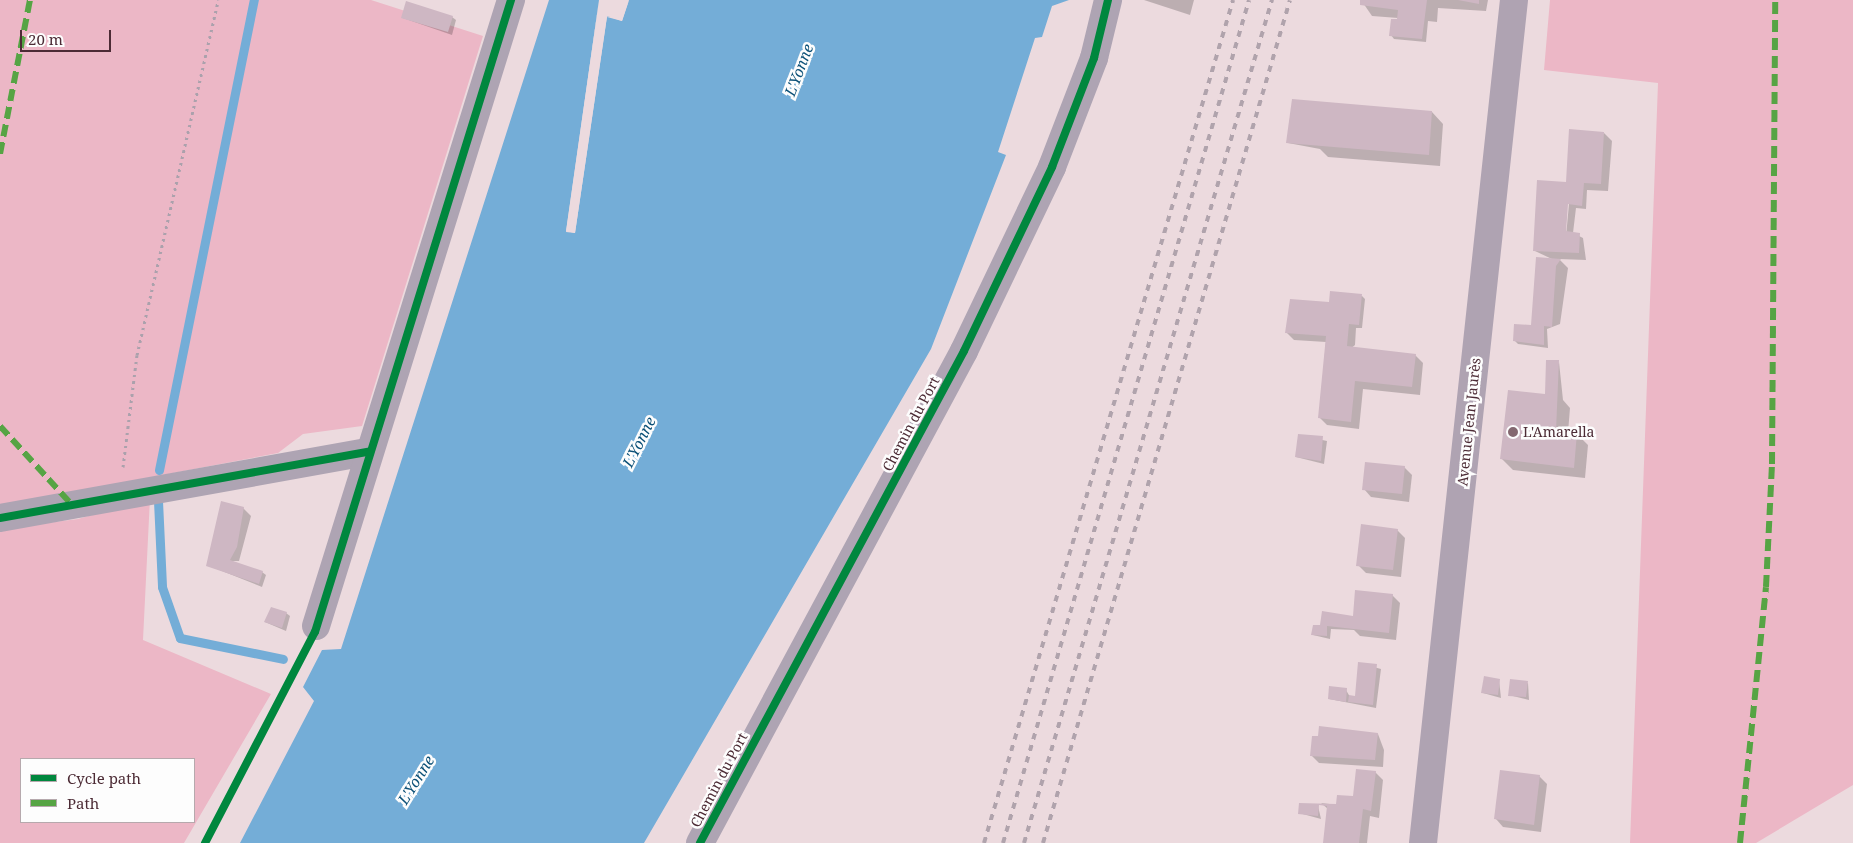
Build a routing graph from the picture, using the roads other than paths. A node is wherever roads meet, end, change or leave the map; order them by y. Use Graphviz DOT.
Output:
graph roads {
  1 [pos="511,0"];
  2 [pos="1108,0"];
  3 [pos="1514,0"];
  4 [pos="368,452"];
  5 [pos="0,518"];
  6 [pos="316,626"];
  7 [pos="700,843"];
  8 [pos="1423,843"];
  1 -- 4 [label="street"];
  2 -- 7 [label="street, Chemin du Port"];
  3 -- 8 [label="main road, Avenue Jean Jaurès"];
  4 -- 5 [label="street"];
  4 -- 6 [label="street"];
}
